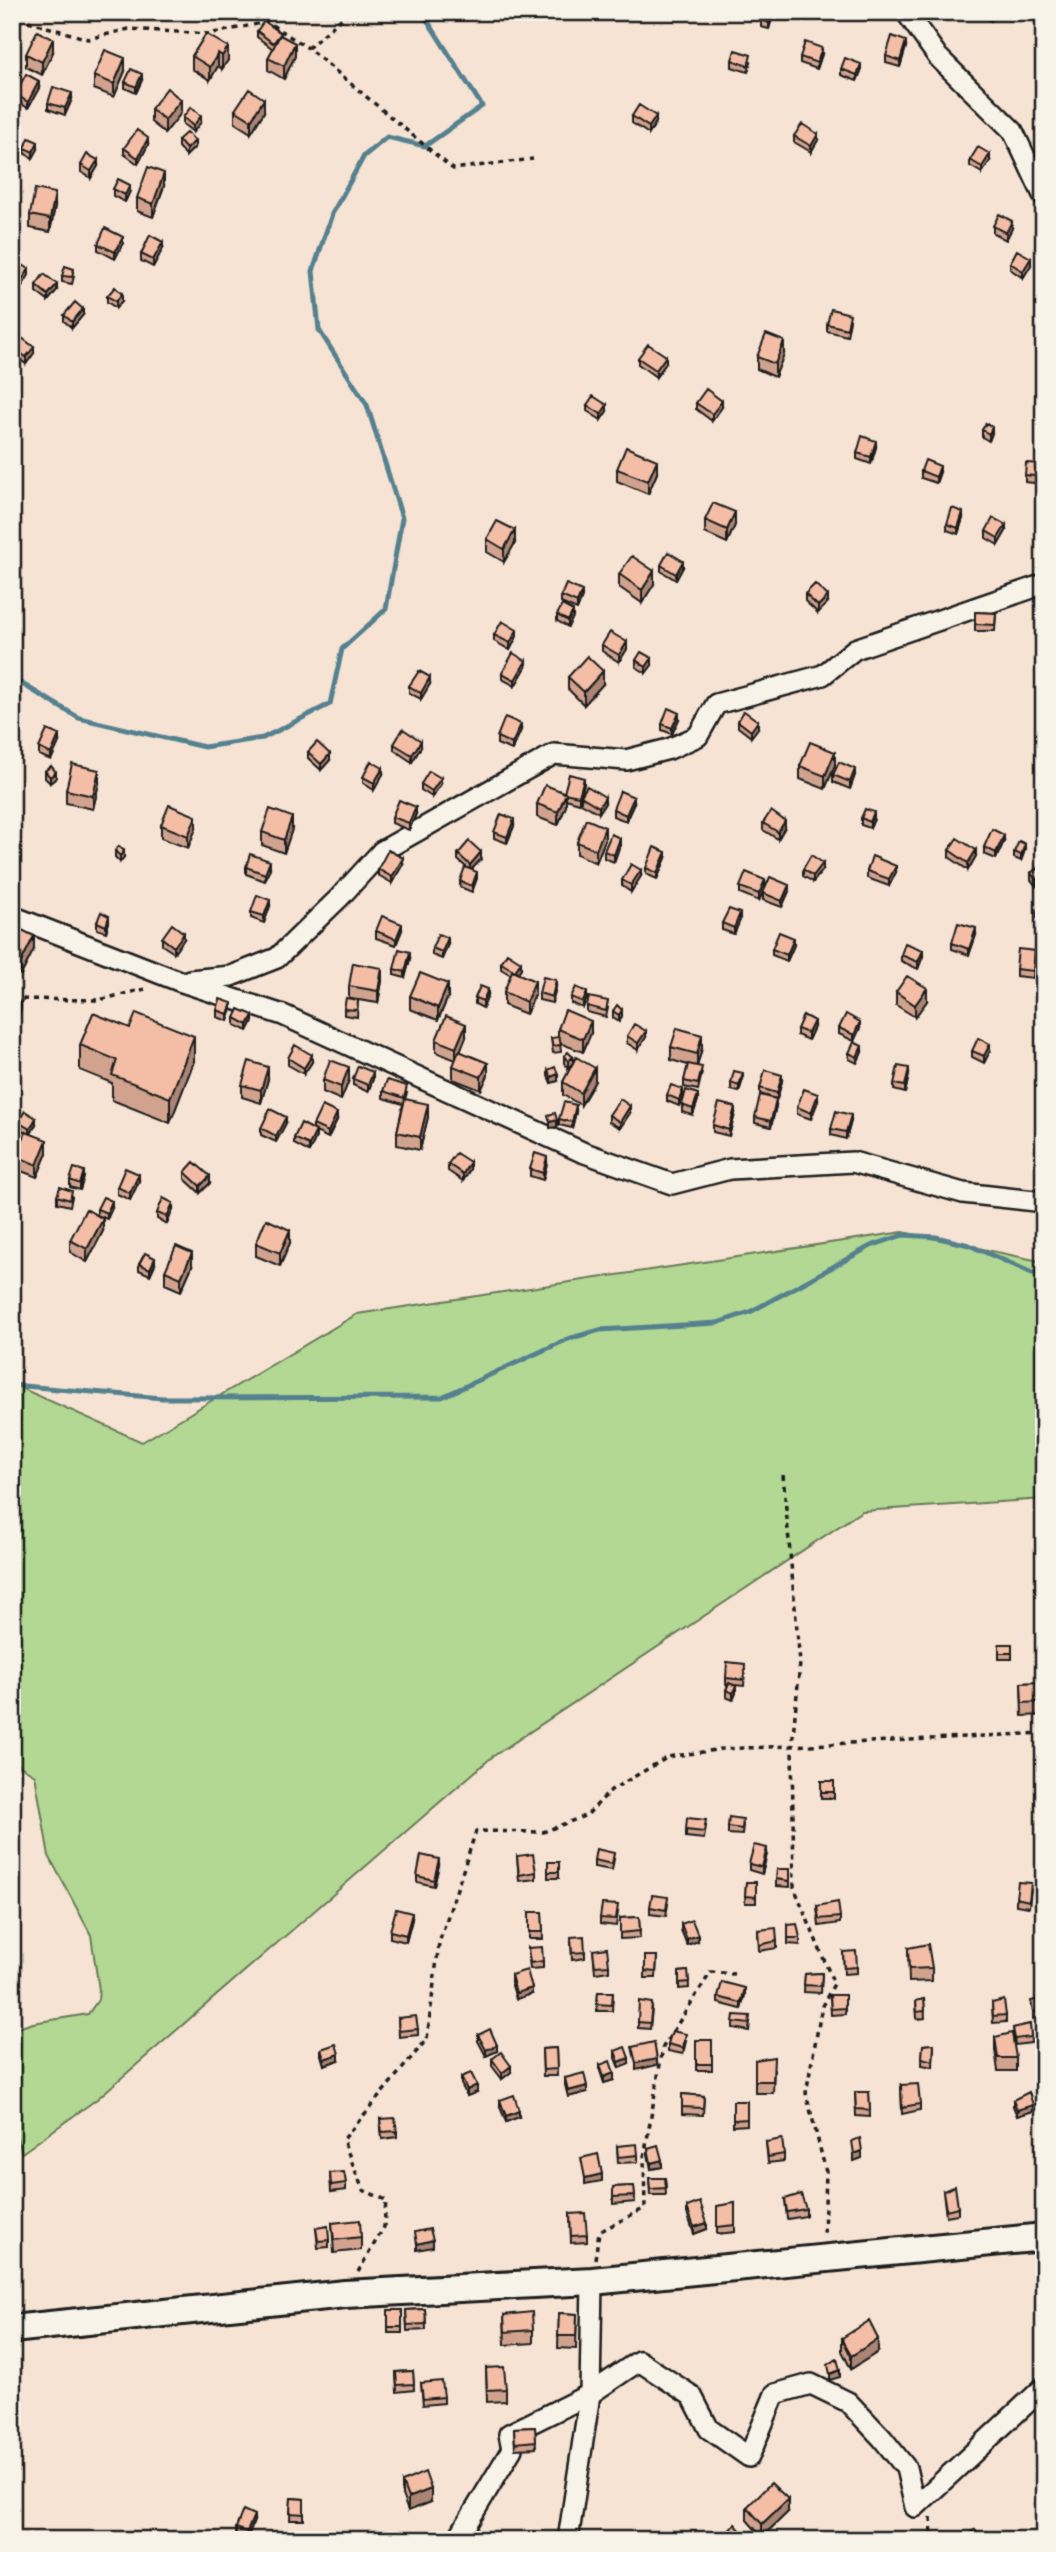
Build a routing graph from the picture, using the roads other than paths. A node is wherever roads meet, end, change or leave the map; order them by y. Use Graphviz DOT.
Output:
graph roads {
  1 [pos="906,12"];
  2 [pos="1044,197"];
  3 [pos="1044,584"];
  4 [pos="12,916"];
  5 [pos="179,981"];
  6 [pos="1044,1202"];
  7 [pos="1044,2237"];
  8 [pos="592,2281"];
  9 [pos="12,2329"];
  10 [pos="1044,2387"];
  11 [pos="590,2394"];
  12 [pos="457,2540"];
  13 [pos="568,2540"];
  1 -- 2 [label="street"];
  3 -- 5 [label="street"];
  4 -- 5 [label="street"];
  5 -- 6 [label="street"];
  7 -- 8 [label="main road"];
  8 -- 9 [label="main road"];
  8 -- 11 [label="street"];
  10 -- 11 [label="street"];
  11 -- 12 [label="street"];
  11 -- 13 [label="street"];
}
